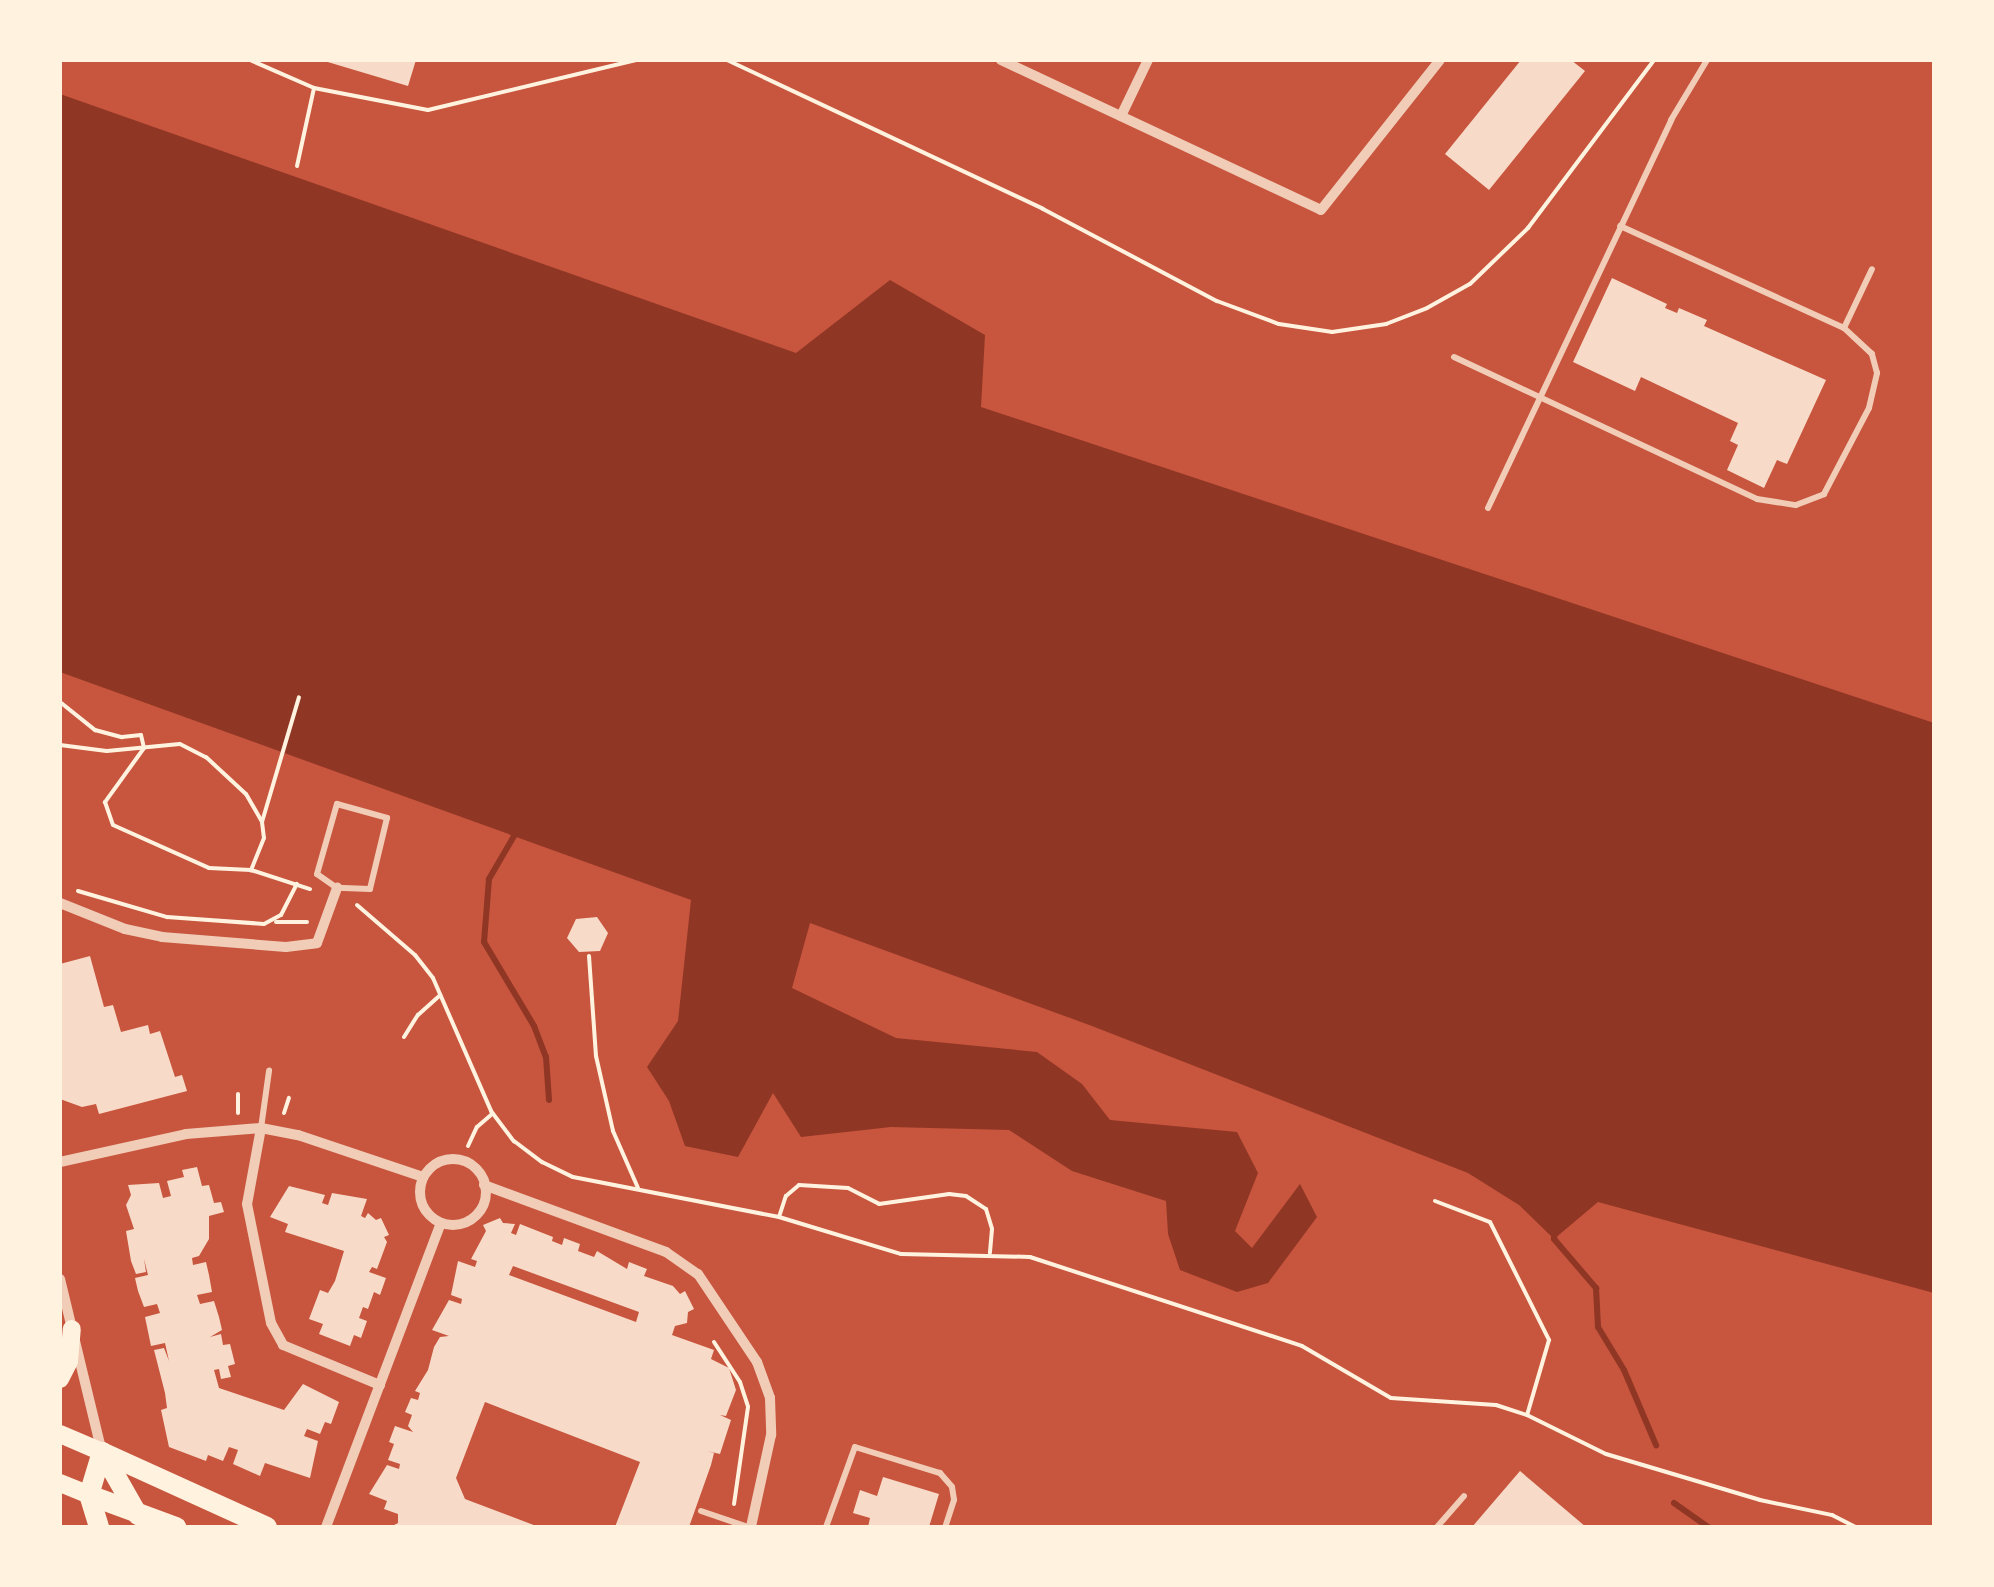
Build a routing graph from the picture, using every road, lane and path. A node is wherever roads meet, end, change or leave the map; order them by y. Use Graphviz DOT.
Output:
graph roads {
  1 [pos="250,60"];
  2 [pos="636,60"];
  3 [pos="727,60"];
  4 [pos="1001,60"];
  5 [pos="1148,60"];
  6 [pos="1440,60"];
  7 [pos="1654,60"];
  8 [pos="1707,60"];
  9 [pos="314,88"];
  10 [pos="1121,116"];
  11 [pos="297,166"];
  12 [pos="1620,226"];
  13 [pos="1872,269"];
  14 [pos="1844,328"];
  15 [pos="1454,358"];
  16 [pos="1542,397"];
  17 [pos="1488,508"];
  18 [pos="299,697"];
  19 [pos="60,702"];
  20 [pos="60,745"];
  21 [pos="144,748"];
  22 [pos="262,822"];
  23 [pos="251,870"];
  24 [pos="297,884"];
  25 [pos="79,891"];
  26 [pos="336,892"];
  27 [pos="60,903"];
  28 [pos="272,922"];
  29 [pos="326,922"];
  30 [pos="589,956"];
  31 [pos="440,995"];
  32 [pos="404,1037"];
  33 [pos="269,1072"];
  34 [pos="238,1094"];
  35 [pos="289,1098"];
  36 [pos="238,1112"];
  37 [pos="284,1113"];
  38 [pos="493,1114"];
  39 [pos="261,1128"];
  40 [pos="468,1146"];
  41 [pos="60,1162"];
  42 [pos="423,1178"];
  43 [pos="484,1184"];
  44 [pos="638,1188"];
  45 [pos="1436,1201"];
  46 [pos="779,1217"];
  47 [pos="442,1222"];
  48 [pos="990,1253"];
  49 [pos="60,1279"];
  50 [pos="72,1329"];
  51 [pos="714,1342"];
  52 [pos="60,1379"];
  53 [pos="380,1385"];
  54 [pos="1527,1415"];
  55 [pos="60,1434"];
  56 [pos="102,1452"];
  57 [pos="60,1483"];
  58 [pos="90,1495"];
  59 [pos="1464,1496"];
  60 [pos="734,1504"];
  61 [pos="702,1511"];
  62 [pos="139,1521"];
  63 [pos="99,1527"];
  64 [pos="176,1527"];
  65 [pos="267,1527"];
  66 [pos="326,1527"];
  67 [pos="750,1527"];
  68 [pos="826,1527"];
  69 [pos="946,1527"];
  70 [pos="1437,1527"];
  71 [pos="1856,1527"];
  1 -- 9 [label="path"];
  2 -- 9 [label="path"];
  3 -- 7 [label="path"];
  4 -- 10 [label="street"];
  5 -- 10 [label="street"];
  6 -- 10 [label="street"];
  8 -- 12 [label="lane"];
  9 -- 11 [label="path"];
  12 -- 14 [label="lane"];
  12 -- 16 [label="lane"];
  13 -- 14 [label="lane"];
  14 -- 16 [label="lane"];
  15 -- 16 [label="lane"];
  16 -- 17 [label="lane"];
  18 -- 22 [label="path"];
  19 -- 21 [label="path"];
  20 -- 21 [label="path"];
  21 -- 22 [label="path"];
  21 -- 23 [label="path"];
  22 -- 23 [label="path"];
  23 -- 24 [label="path"];
  24 -- 26 [label="path"];
  24 -- 28 [label="path"];
  25 -- 28 [label="path"];
  26 -- 26 [label="lane"];
  26 -- 29 [label="street"];
  26 -- 31 [label="path"];
  27 -- 29 [label="street"];
  28 -- 29 [label="path"];
  30 -- 44 [label="path"];
  31 -- 32 [label="path"];
  31 -- 38 [label="path"];
  33 -- 39 [label="lane"];
  34 -- 36 [label="path"];
  35 -- 37 [label="path"];
  38 -- 40 [label="path"];
  38 -- 44 [label="path"];
  39 -- 41 [label="street"];
  39 -- 42 [label="street"];
  39 -- 53 [label="street"];
  42 -- 43 [label="street"];
  42 -- 47 [label="street"];
  43 -- 47 [label="street"];
  43 -- 67 [label="street"];
  44 -- 46 [label="path"];
  45 -- 54 [label="path"];
  46 -- 48 [label="path"];
  46 -- 48 [label="path"];
  47 -- 53 [label="street"];
  48 -- 54 [label="path"];
  49 -- 50 [label="street"];
  50 -- 52 [label="main road"];
  50 -- 56 [label="street"];
  51 -- 60 [label="path"];
  53 -- 66 [label="street"];
  54 -- 71 [label="path"];
  55 -- 56 [label="main road"];
  56 -- 58 [label="main road"];
  56 -- 62 [label="main road"];
  56 -- 65 [label="main road"];
  57 -- 58 [label="main road"];
  58 -- 62 [label="main road"];
  58 -- 63 [label="main road"];
  59 -- 70 [label="lane"];
  61 -- 67 [label="lane"];
  62 -- 64 [label="main road"];
  68 -- 69 [label="lane"];
}
